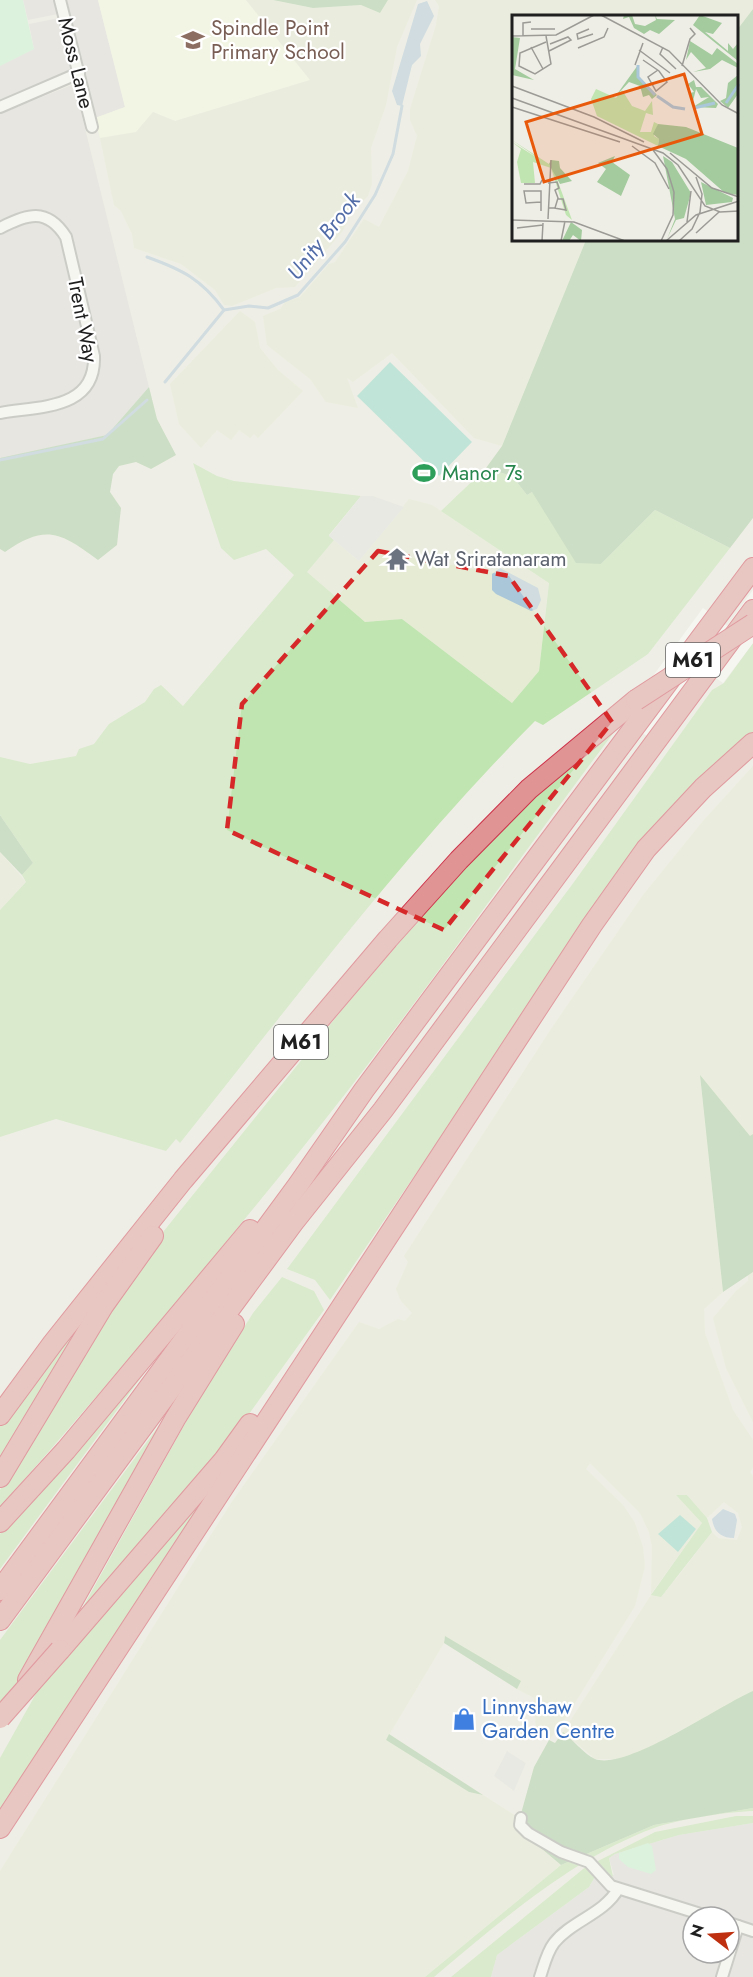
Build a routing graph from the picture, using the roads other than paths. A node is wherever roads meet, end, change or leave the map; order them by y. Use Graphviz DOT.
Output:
graph roads {
  1 [pos="60,0"];
  2 [pos="79,73"];
  3 [pos="0,106"];
  4 [pos="92,127"];
  5 [pos="0,228"];
  6 [pos="0,413"];
  7 [pos="753,568"];
  8 [pos="753,610"];
  9 [pos="753,624"];
  10 [pos="753,743"];
  11 [pos="364,1090"];
  12 [pos="383,1110"];
  13 [pos="241,1115"];
  14 [pos="454,1135"];
  15 [pos="0,1415"];
  16 [pos="0,1476"];
  17 [pos="0,1522"];
  18 [pos="0,1590"];
  19 [pos="0,1620"];
  20 [pos="0,1718"];
  21 [pos="0,1730"];
  22 [pos="520,1818"];
  23 [pos="0,1828"];
  24 [pos="618,1889"];
  25 [pos="681,1908"];
  26 [pos="540,1977"];
  1 -- 2 [label="street, Moss Lane"];
  2 -- 3 [label="street"];
  2 -- 4 [label="street, Moss Lane"];
  5 -- 6 [label="street, Trent Way"];
  7 -- 11 [label="highway, M61"];
  8 -- 12 [label="highway, M61"];
  9 -- 13 [label="highway, M61, bridge"];
  10 -- 14 [label="highway"];
  11 -- 17 [label="highway, M61"];
  11 -- 18 [label="highway, M61"];
  12 -- 19 [label="highway, M61"];
  12 -- 21 [label="highway, M61"];
  13 -- 15 [label="highway, M61"];
  13 -- 16 [label="highway, M61"];
  14 -- 20 [label="highway, bridge"];
  14 -- 23 [label="highway"];
  22 -- 24 [label="street"];
  24 -- 25 [label="street"];
  24 -- 26 [label="street"];
}
